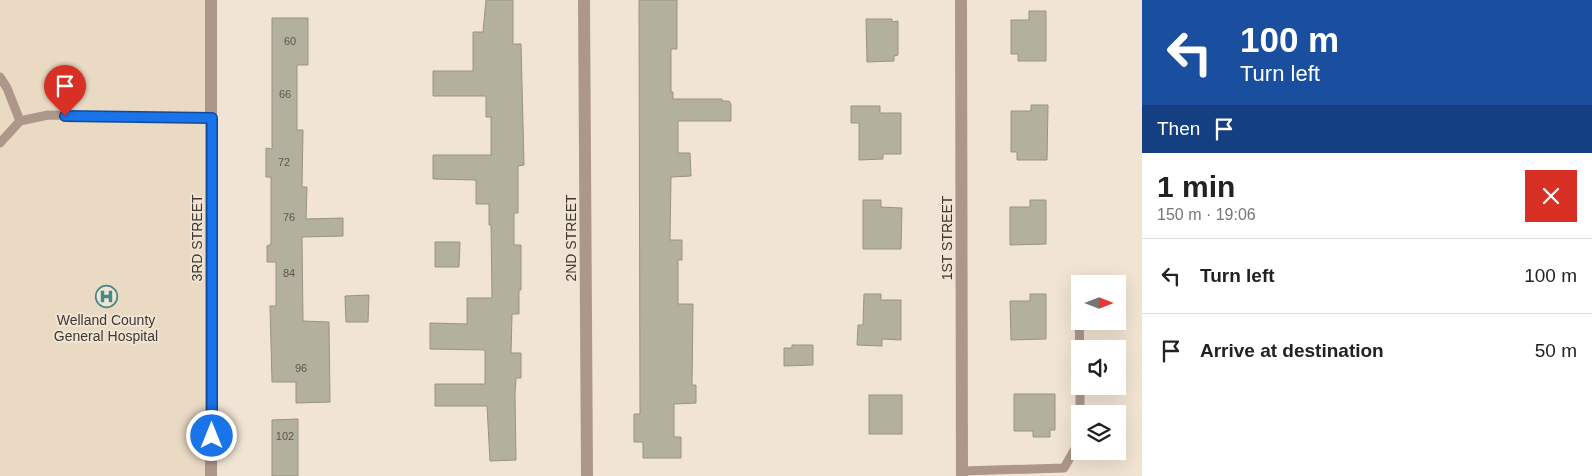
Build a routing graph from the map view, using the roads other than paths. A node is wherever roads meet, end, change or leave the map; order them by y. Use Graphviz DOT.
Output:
graph roads {
  1 [pos="211,0"];
  2 [pos="584,0"];
  3 [pos="961,0"];
  4 [pos="0,77"];
  5 [pos="212,118"];
  6 [pos="20,121"];
  7 [pos="0,143"];
  8 [pos="1071,456"];
  9 [pos="962,473"];
  10 [pos="212,476"];
  11 [pos="588,476"];
  1 -- 5 [label="street, 3RD STREET"];
  2 -- 11 [label="street, 2ND STREET"];
  3 -- 9 [label="street, 1ST STREET"];
  4 -- 6 [label="lane"];
  5 -- 6 [label="lane"];
  5 -- 10 [label="street, 3RD STREET"];
  6 -- 7 [label="lane"];
  8 -- 9 [label="lane"];
}
